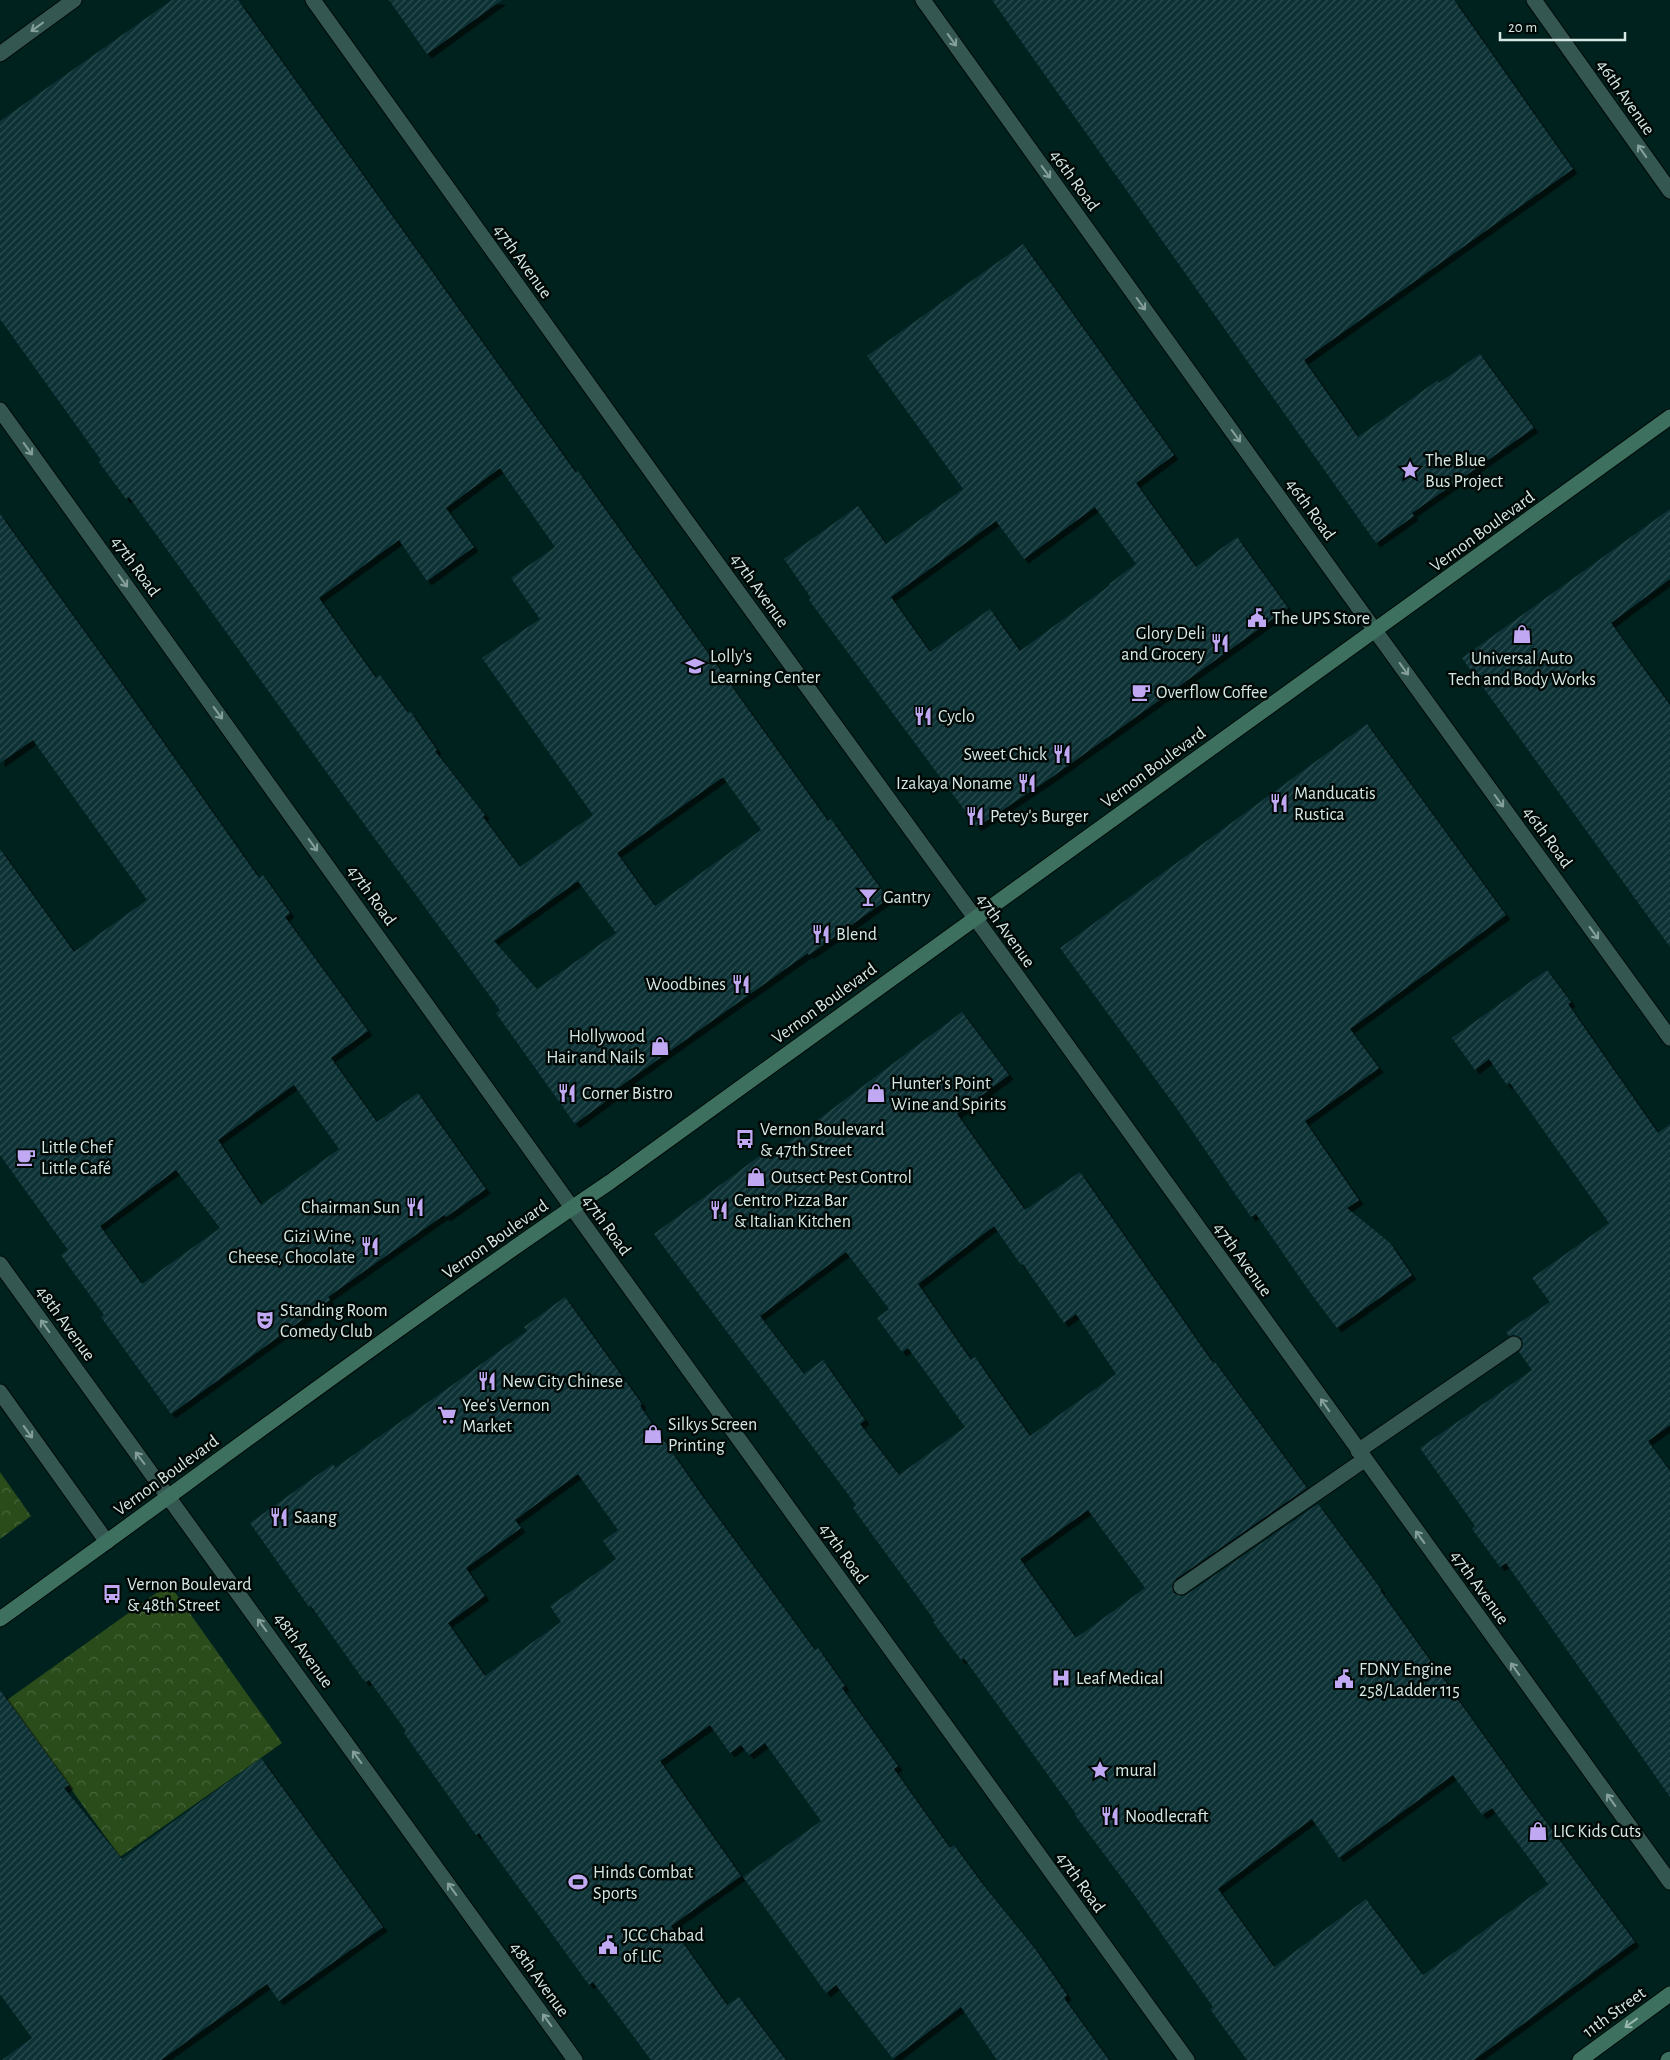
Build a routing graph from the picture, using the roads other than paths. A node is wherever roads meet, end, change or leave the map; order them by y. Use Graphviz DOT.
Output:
graph roads {
  1 [pos="74,0"];
  2 [pos="313,0"];
  3 [pos="923,0"];
  4 [pos="1534,0"];
  5 [pos="0,54"];
  6 [pos="1670,191"];
  7 [pos="0,410"];
  8 [pos="1670,417"];
  9 [pos="1376,630"];
  10 [pos="974,918"];
  11 [pos="1670,1038"];
  12 [pos="572,1207"];
  13 [pos="0,1264"];
  14 [pos="1514,1344"];
  15 [pos="0,1392"];
  16 [pos="1361,1455"];
  17 [pos="169,1497"];
  18 [pos="108,1542"];
  19 [pos="1181,1587"];
  20 [pos="0,1619"];
  21 [pos="1670,1882"];
  22 [pos="1670,1994"];
  23 [pos="575,2060"];
  24 [pos="1187,2060"];
  25 [pos="1580,2060"];
  1 -- 5 [label="street, one-way"];
  2 -- 10 [label="street, 47th Avenue"];
  3 -- 9 [label="street, 46th Road, one-way"];
  6 -- 4 [label="street, 46th Avenue, one-way"];
  7 -- 12 [label="street, 47th Road, one-way"];
  8 -- 9 [label="main road, Vernon Boulevard"];
  9 -- 10 [label="main road, Vernon Boulevard"];
  9 -- 11 [label="street, 46th Road, one-way"];
  10 -- 12 [label="main road, Vernon Boulevard"];
  16 -- 10 [label="street, 47th Avenue, one-way"];
  12 -- 17 [label="main road, Vernon Boulevard"];
  12 -- 24 [label="street, 47th Road"];
  17 -- 13 [label="street, 48th Avenue, one-way"];
  14 -- 16 [label="street"];
  15 -- 18 [label="street, one-way"];
  16 -- 19 [label="street"];
  21 -- 16 [label="street, 47th Avenue, one-way"];
  17 -- 18 [label="main road, Vernon Boulevard"];
  23 -- 17 [label="street, 48th Avenue, one-way"];
  18 -- 20 [label="main road, Vernon Boulevard"];
  22 -- 25 [label="main road, 11th Street, one-way"];
}
